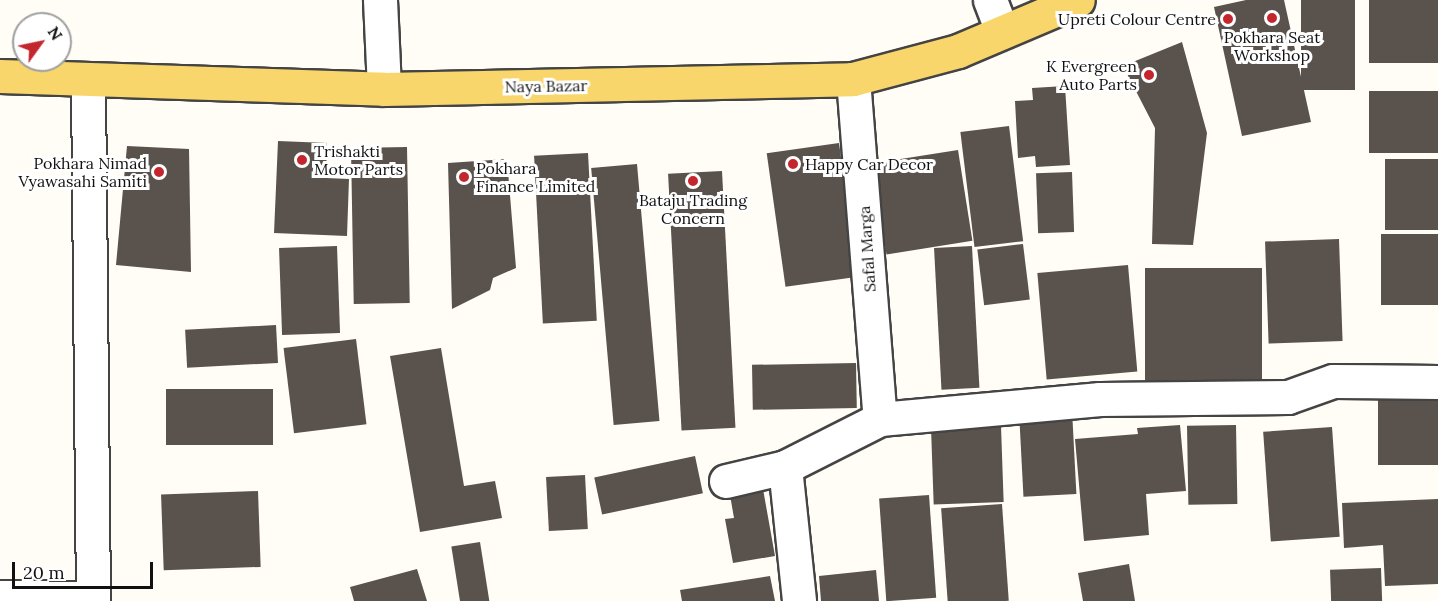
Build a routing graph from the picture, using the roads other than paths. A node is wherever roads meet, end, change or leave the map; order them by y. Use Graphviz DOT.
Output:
graph roads {
  1 [pos="380,0"];
  2 [pos="990,0"];
  3 [pos="1078,0"];
  4 [pos="1002,32"];
  5 [pos="0,76"];
  6 [pos="853,79"];
  7 [pos="88,81"];
  8 [pos="384,89"];
  9 [pos="1438,382"];
  10 [pos="880,419"];
  11 [pos="785,467"];
  12 [pos="726,481"];
  13 [pos="0,597"];
  14 [pos="93,599"];
  15 [pos="798,601"];
  1 -- 8 [label="street"];
  2 -- 4 [label="street"];
  3 -- 4 [label="main road, Naya Bazar"];
  4 -- 6 [label="main road, Naya Bazar"];
  5 -- 7 [label="main road, Naya Bazar"];
  6 -- 8 [label="main road, Naya Bazar"];
  6 -- 10 [label="street, Safal Marga"];
  7 -- 8 [label="main road, Naya Bazar"];
  7 -- 14 [label="street"];
  9 -- 10 [label="street"];
  10 -- 11 [label="street"];
  11 -- 12 [label="street"];
  11 -- 15 [label="street"];
  13 -- 14 [label="street"];
}
